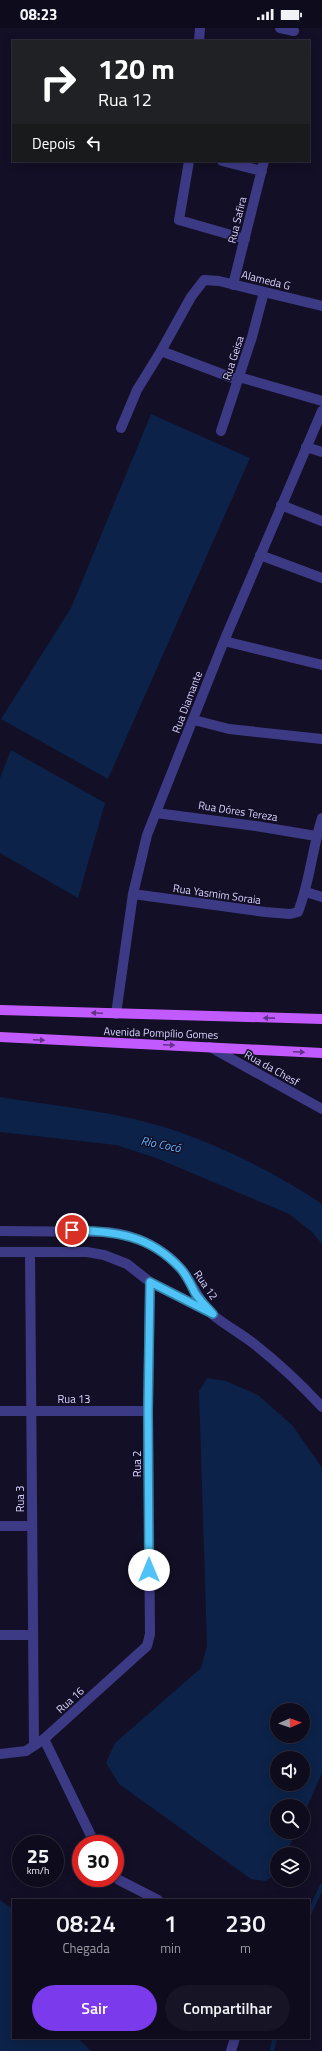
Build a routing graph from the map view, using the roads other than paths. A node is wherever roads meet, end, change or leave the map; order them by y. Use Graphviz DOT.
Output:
graph roads {
  1 [pos="200,28"];
  2 [pos="280,28"];
  3 [pos="294,29"];
  4 [pos="199,40"];
  5 [pos="291,40"];
  6 [pos="189,162"];
  7 [pos="230,162"];
  8 [pos="263,166"];
  9 [pos="245,239"];
  10 [pos="233,285"];
  11 [pos="264,292"];
  12 [pos="322,306"];
  13 [pos="161,351"];
  14 [pos="238,379"];
  15 [pos="322,401"];
  16 [pos="322,411"];
  17 [pos="121,428"];
  18 [pos="221,431"];
  19 [pos="306,447"];
  20 [pos="322,452"];
  21 [pos="281,505"];
  22 [pos="322,521"];
  23 [pos="260,555"];
  24 [pos="322,578"];
  25 [pos="224,641"];
  26 [pos="322,665"];
  27 [pos="194,720"];
  28 [pos="322,739"];
  29 [pos="156,812"];
  30 [pos="322,818"];
  31 [pos="316,836"];
  32 [pos="306,892"];
  33 [pos="133,894"];
  34 [pos="322,897"];
  35 [pos="0,1010"];
  36 [pos="116,1014"];
  37 [pos="322,1019"];
  38 [pos="0,1037"];
  39 [pos="210,1047"];
  40 [pos="322,1053"];
  41 [pos="322,1109"];
  42 [pos="0,1231"];
  43 [pos="0,1252"];
  44 [pos="30,1252"];
  45 [pos="150,1282"];
  46 [pos="213,1314"];
  47 [pos="322,1407"];
  48 [pos="0,1411"];
  49 [pos="32,1411"];
  50 [pos="148,1411"];
  51 [pos="0,1526"];
  52 [pos="32,1526"];
  53 [pos="32,1635"];
  54 [pos="0,1636"];
  55 [pos="147,1646"];
  56 [pos="44,1739"];
  57 [pos="34,1746"];
  58 [pos="0,1754"];
  59 [pos="91,1835"];
  60 [pos="124,1883"];
  61 [pos="156,1899"];
  62 [pos="235,2039"];
  63 [pos="231,2051"];
  1 -- 4 [label="street"];
  2 -- 3 [label="street"];
  3 -- 5 [label="street"];
  6 -- 9 [label="street"];
  7 -- 8 [label="street"];
  8 -- 9 [label="street, Rua Safira"];
  9 -- 10 [label="street, Rua Safira"];
  10 -- 11 [label="street, Alameda G"];
  10 -- 13 [label="street, Alameda G"];
  11 -- 12 [label="street, Alameda G"];
  11 -- 14 [label="street, Rua Geisa"];
  13 -- 14 [label="street"];
  13 -- 17 [label="street"];
  14 -- 15 [label="street"];
  14 -- 18 [label="street, Rua Geisa"];
  16 -- 19 [label="street, Rua Diamante"];
  19 -- 20 [label="street"];
  19 -- 21 [label="street, Rua Diamante"];
  21 -- 22 [label="street"];
  21 -- 23 [label="street, Rua Diamante"];
  23 -- 24 [label="street"];
  23 -- 25 [label="street, Rua Diamante"];
  25 -- 26 [label="street"];
  25 -- 27 [label="street, Rua Diamante"];
  27 -- 28 [label="street"];
  27 -- 29 [label="street, Rua Diamante"];
  29 -- 31 [label="street, Rua Dóres Tereza"];
  29 -- 33 [label="street, Rua Diamante"];
  30 -- 31 [label="street"];
  31 -- 32 [label="street"];
  32 -- 33 [label="street, Rua Yasmim Soraia"];
  32 -- 34 [label="street"];
  33 -- 36 [label="street, Rua Diamante"];
  36 -- 35 [label="main road, Avenida Pompílio Gomes, one-way"];
  37 -- 36 [label="main road, Avenida Pompílio Gomes, one-way"];
  38 -- 39 [label="main road, Avenida Pompílio Gomes, one-way"];
  39 -- 40 [label="main road, Avenida Pompílio Gomes, one-way"];
  39 -- 41 [label="street, Rua da Chesf"];
  42 -- 46 [label="street, Rua 12"];
  43 -- 44 [label="street, Rua 12"];
  44 -- 45 [label="street, Rua 12"];
  44 -- 49 [label="street, Rua 3"];
  45 -- 46 [label="street, Rua 12"];
  45 -- 50 [label="street, Rua 2"];
  46 -- 47 [label="street, Rua 12"];
  48 -- 49 [label="street, Rua 13"];
  49 -- 50 [label="street, Rua 13"];
  49 -- 52 [label="street, Rua 3"];
  50 -- 55 [label="street, Rua 2"];
  51 -- 52 [label="street"];
  52 -- 53 [label="street, Rua 3"];
  53 -- 54 [label="street"];
  53 -- 57 [label="street, Rua 3"];
  55 -- 56 [label="street, Rua 16"];
  56 -- 57 [label="street, Rua 16"];
  56 -- 59 [label="street"];
  57 -- 58 [label="street, Rua 16"];
  60 -- 61 [label="street"];
  62 -- 63 [label="street"];
}
